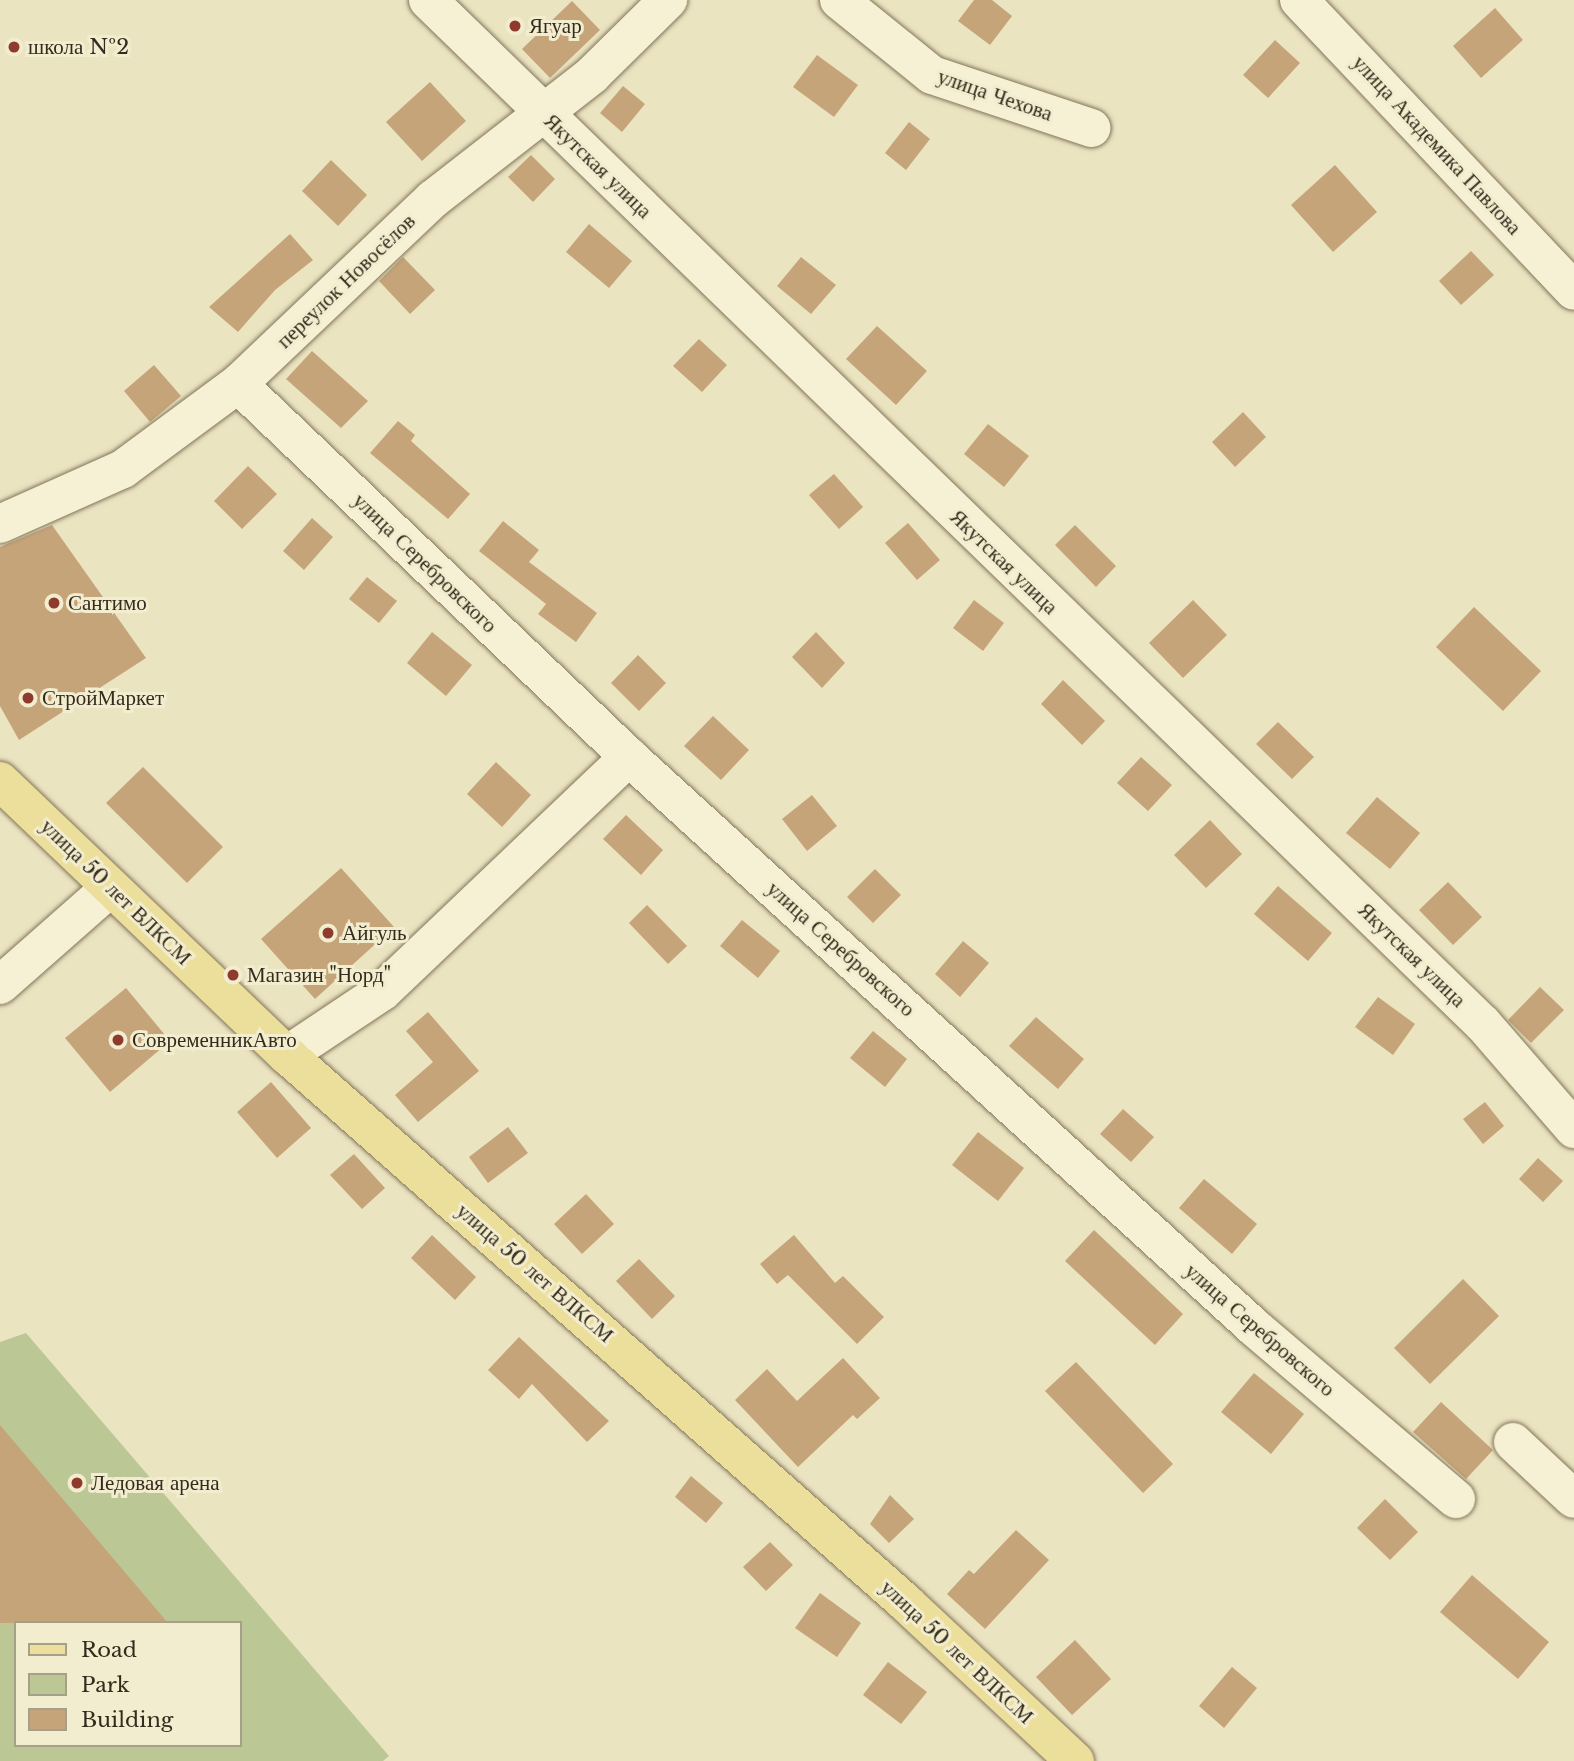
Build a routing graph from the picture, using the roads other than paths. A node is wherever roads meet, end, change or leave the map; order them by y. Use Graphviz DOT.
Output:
graph roads {
  1 [pos="428,0"];
  2 [pos="668,0"];
  3 [pos="839,0"];
  4 [pos="1299,0"];
  5 [pos="542,111"];
  6 [pos="1091,128"];
  7 [pos="1574,291"];
  8 [pos="238,384"];
  9 [pos="0,524"];
  10 [pos="629,757"];
  11 [pos="0,781"];
  12 [pos="110,888"];
  13 [pos="0,985"];
  14 [pos="287,1055"];
  15 [pos="1574,1129"];
  16 [pos="1513,1442"];
  17 [pos="1457,1499"];
  18 [pos="1574,1499"];
  19 [pos="1075,1761"];
  1 -- 5 [label="street, Якутская улица"];
  2 -- 5 [label="street, переулок Новосёлов"];
  3 -- 6 [label="street, улица Чехова"];
  4 -- 7 [label="street, улица Академика Павлова"];
  5 -- 8 [label="street, переулок Новосёлов"];
  5 -- 15 [label="street, Якутская улица"];
  8 -- 9 [label="street, переулок Новосёлов"];
  8 -- 10 [label="street, улица Серебровского"];
  10 -- 14 [label="street"];
  10 -- 17 [label="street, улица Серебровского"];
  11 -- 12 [label="main road, улица 50 лет ВЛКСМ"];
  12 -- 13 [label="street"];
  12 -- 14 [label="main road, улица 50 лет ВЛКСМ"];
  14 -- 19 [label="main road, улица 50 лет ВЛКСМ"];
  16 -- 18 [label="street"];
}
